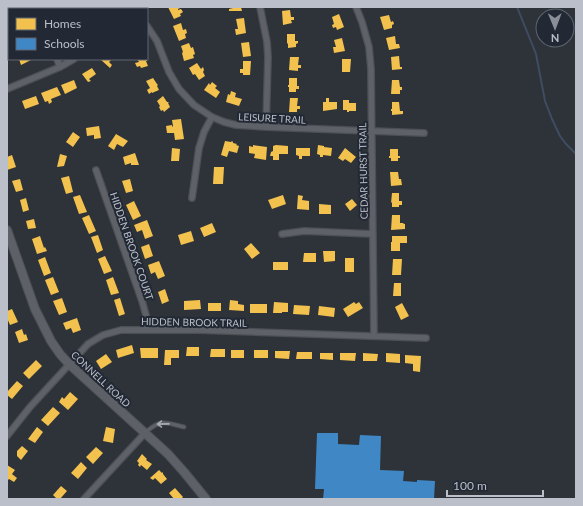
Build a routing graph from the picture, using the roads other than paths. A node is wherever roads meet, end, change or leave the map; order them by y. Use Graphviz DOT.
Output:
graph roads {
  1 [pos="260,7"];
  2 [pos="356,7"];
  3 [pos="148,28"];
  4 [pos="57,60"];
  5 [pos="72,60"];
  6 [pos="60,67"];
  7 [pos="7,89"];
  8 [pos="212,117"];
  9 [pos="266,128"];
  10 [pos="372,131"];
  11 [pos="424,133"];
  12 [pos="96,170"];
  13 [pos="192,198"];
  14 [pos="7,230"];
  15 [pos="282,234"];
  16 [pos="373,234"];
  17 [pos="147,330"];
  18 [pos="374,336"];
  19 [pos="426,338"];
  20 [pos="69,364"];
  21 [pos="184,427"];
  22 [pos="145,433"];
  23 [pos="7,436"];
  24 [pos="84,499"];
  25 [pos="206,499"];
  1 -- 9 [label="street"];
  2 -- 10 [label="street, CEDAR HURST TRAIL"];
  3 -- 8 [label="street, LEISURE TRAIL"];
  4 -- 6 [label="street"];
  5 -- 6 [label="street"];
  6 -- 7 [label="street"];
  8 -- 9 [label="street, LEISURE TRAIL"];
  8 -- 13 [label="street"];
  9 -- 10 [label="street, LEISURE TRAIL"];
  10 -- 11 [label="street, LEISURE TRAIL"];
  10 -- 16 [label="street, CEDAR HURST TRAIL"];
  12 -- 17 [label="street, HIDDEN BROOK COURT"];
  14 -- 20 [label="street, CONNELL ROAD"];
  15 -- 16 [label="street"];
  16 -- 18 [label="street, CEDAR HURST TRAIL"];
  17 -- 18 [label="street, HIDDEN BROOK TRAIL"];
  17 -- 20 [label="street, HIDDEN BROOK TRAIL"];
  18 -- 19 [label="street, HIDDEN BROOK TRAIL"];
  20 -- 22 [label="street, CONNELL ROAD"];
  20 -- 23 [label="street, HIDDEN BROOK TRAIL"];
  21 -- 22 [label="lane, one-way"];
  22 -- 24 [label="street"];
  22 -- 25 [label="street, CONNELL ROAD"];
}
